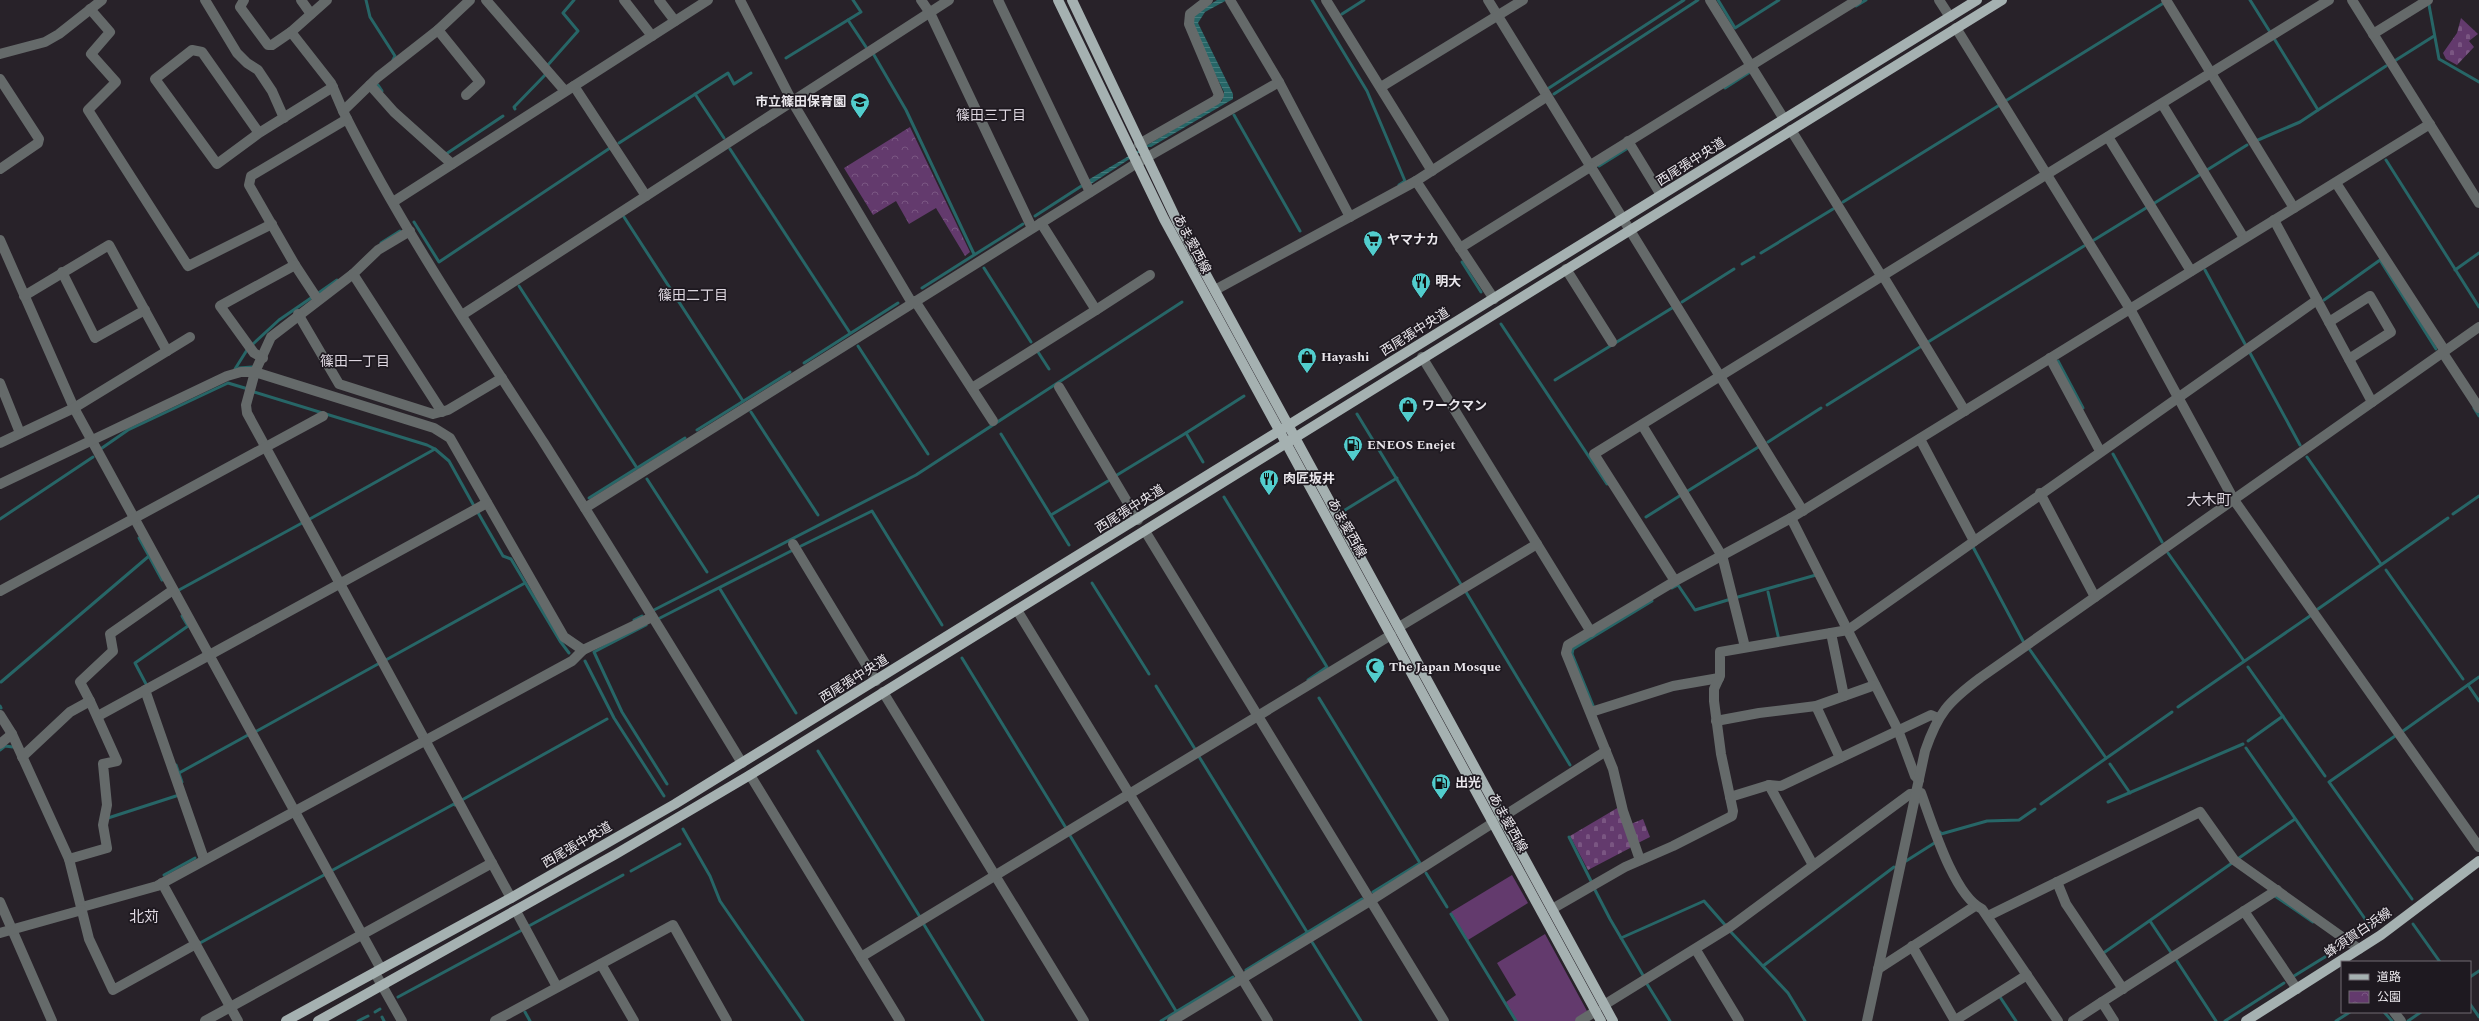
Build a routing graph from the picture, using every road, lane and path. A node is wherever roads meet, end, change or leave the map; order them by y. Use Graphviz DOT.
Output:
graph roads {
  1 [pos="102,0"];
  2 [pos="205,0"];
  3 [pos="244,0"];
  4 [pos="301,0"];
  5 [pos="326,0"];
  6 [pos="470,0"];
  7 [pos="486,0"];
  8 [pos="624,0"];
  9 [pos="659,0"];
  10 [pos="708,0"];
  11 [pos="740,0"];
  12 [pos="921,0"];
  13 [pos="950,0"];
  14 [pos="998,0"];
  15 [pos="1058,0"];
  16 [pos="1072,0"];
  17 [pos="1208,0"];
  18 [pos="1230,0"];
  19 [pos="1326,0"];
  20 [pos="1488,0"];
  21 [pos="1523,0"];
  22 [pos="1710,0"];
  23 [pos="1857,0"];
  24 [pos="1939,0"];
  25 [pos="1976,0"];
  26 [pos="2002,0"];
  27 [pos="2166,0"];
  28 [pos="2329,0"];
  29 [pos="2352,0"];
  30 [pos="2428,0"];
  31 [pos="90,9"];
  32 [pos="930,13"];
  33 [pos="311,14"];
  34 [pos="1498,16"];
  35 [pos="1950,17"];
  36 [pos="675,21"];
  37 [pos="1956,28"];
  38 [pos="438,30"];
  39 [pos="291,32"];
  40 [pos="2373,34"];
  41 [pos="652,36"];
  42 [pos="0,54"];
  43 [pos="1751,65"];
  44 [pos="2211,74"];
  45 [pos="0,79"];
  46 [pos="1279,82"];
  47 [pos="370,85"];
  48 [pos="333,87"];
  49 [pos="1381,87"];
  50 [pos="569,89"];
  51 [pos="466,95"];
  52 [pos="1546,97"];
  53 [pos="793,103"];
  54 [pos="2162,104"];
  55 [pos="345,115"];
  56 [pos="284,118"];
  57 [pos="1784,119"];
  58 [pos="2430,124"];
  59 [pos="1791,130"];
  60 [pos="259,134"];
  61 [pos="2108,137"];
  62 [pos="1628,141"];
  63 [pos="1136,146"];
  64 [pos="1141,161"];
  65 [pos="452,164"];
  66 [pos="1589,167"];
  67 [pos="0,169"];
  68 [pos="1432,171"];
  69 [pos="2047,175"];
  70 [pos="1416,181"];
  71 [pos="2336,183"];
  72 [pos="1090,192"];
  73 [pos="1661,195"];
  74 [pos="646,196"];
  75 [pos="393,202"];
  76 [pos="2479,203"];
  77 [pos="2294,208"];
  78 [pos="1350,217"];
  79 [pos="1622,220"];
  80 [pos="2274,220"];
  81 [pos="272,224"];
  82 [pos="1036,225"];
  83 [pos="1630,230"];
  84 [pos="410,231"];
  85 [pos="2244,238"];
  86 [pos="0,240"];
  87 [pos="1460,248"];
  88 [pos="295,265"];
  89 [pos="1566,269"];
  90 [pos="2191,271"];
  91 [pos="62,272"];
  92 [pos="354,274"];
  93 [pos="1150,275"];
  94 [pos="1883,277"];
  95 [pos="1215,290"];
  96 [pos="24,296"];
  97 [pos="1494,299"];
  98 [pos="318,300"];
  99 [pos="2317,300"];
  100 [pos="914,302"];
  101 [pos="2130,309"];
  102 [pos="145,310"];
  103 [pos="1096,310"];
  104 [pos="298,314"];
  105 [pos="462,316"];
  106 [pos="2329,322"];
  107 [pos="2479,327"];
  108 [pos="190,337"];
  109 [pos="1612,342"];
  110 [pos="167,351"];
  111 [pos="2444,352"];
  112 [pos="1422,357"];
  113 [pos="263,358"];
  114 [pos="2050,358"];
  115 [pos="2349,359"];
  116 [pos="255,372"];
  117 [pos="1721,376"];
  118 [pos="502,378"];
  119 [pos="0,383"];
  120 [pos="1059,387"];
  121 [pos="972,388"];
  122 [pos="2178,396"];
  123 [pos="2372,402"];
  124 [pos="74,408"];
  125 [pos="2479,408"];
  126 [pos="1965,411"];
  127 [pos="442,412"];
  128 [pos="323,416"];
  129 [pos="993,421"];
  130 [pos="1289,425"];
  131 [pos="1642,425"];
  132 [pos="1280,432"];
  133 [pos="20,433"];
  134 [pos="1295,436"];
  135 [pos="1920,439"];
  136 [pos="92,441"];
  137 [pos="0,443"];
  138 [pos="1287,444"];
  139 [pos="264,447"];
  140 [pos="2100,451"];
  141 [pos="0,484"];
  142 [pos="2040,494"];
  143 [pos="2234,500"];
  144 [pos="487,503"];
  145 [pos="585,508"];
  146 [pos="1803,510"];
  147 [pos="133,518"];
  148 [pos="1791,518"];
  149 [pos="1138,520"];
  150 [pos="1145,531"];
  151 [pos="1974,541"];
  152 [pos="793,544"];
  153 [pos="1537,544"];
  154 [pos="1722,555"];
  155 [pos="1675,581"];
  156 [pos="340,585"];
  157 [pos="173,590"];
  158 [pos="0,591"];
  159 [pos="2095,597"];
  160 [pos="1017,610"];
  161 [pos="652,617"];
  162 [pos="1399,627"];
  163 [pos="1848,630"];
  164 [pos="1591,632"];
  165 [pos="1831,633"];
  166 [pos="1390,635"];
  167 [pos="1745,647"];
  168 [pos="583,650"];
  169 [pos="210,656"];
  170 [pos="1719,678"];
  171 [pos="876,680"];
  172 [pos="1875,685"];
  173 [pos="144,690"];
  174 [pos="884,692"];
  175 [pos="1844,696"];
  176 [pos="90,701"];
  177 [pos="1816,706"];
  178 [pos="1591,712"];
  179 [pos="0,715"];
  180 [pos="98,716"];
  181 [pos="1257,716"];
  182 [pos="1938,718"];
  183 [pos="1716,721"];
  184 [pos="1898,730"];
  185 [pos="12,734"];
  186 [pos="425,741"];
  187 [pos="0,744"];
  188 [pos="1606,751"];
  189 [pos="22,757"];
  190 [pos="1840,758"];
  191 [pos="742,763"];
  192 [pos="750,774"];
  193 [pos="1919,780"];
  194 [pos="1769,785"];
  195 [pos="1916,793"];
  196 [pos="1129,794"];
  197 [pos="1730,796"];
  198 [pos="294,812"];
  199 [pos="1502,816"];
  200 [pos="1494,823"];
  201 [pos="2479,847"];
  202 [pos="69,859"];
  203 [pos="204,859"];
  204 [pos="1640,860"];
  205 [pos="492,863"];
  206 [pos="1813,865"];
  207 [pos="2477,866"];
  208 [pos="995,876"];
  209 [pos="2057,882"];
  210 [pos="162,883"];
  211 [pos="2277,890"];
  212 [pos="511,898"];
  213 [pos="1370,901"];
  214 [pos="0,902"];
  215 [pos="1975,906"];
  216 [pos="82,908"];
  217 [pos="1552,909"];
  218 [pos="516,911"];
  219 [pos="2244,911"];
  220 [pos="1988,916"];
  221 [pos="14,930"];
  222 [pos="0,933"];
  223 [pos="362,935"];
  224 [pos="196,944"];
  225 [pos="1912,946"];
  226 [pos="2359,949"];
  227 [pos="1696,950"];
  228 [pos="861,957"];
  229 [pos="2350,959"];
  230 [pos="601,964"];
  231 [pos="2341,964"];
  232 [pos="1878,969"];
  233 [pos="378,971"];
  234 [pos="2027,975"];
  235 [pos="1242,979"];
  236 [pos="383,986"];
  237 [pos="557,986"];
  238 [pos="2123,989"];
  239 [pos="2297,989"];
  240 [pos="2102,1002"];
  241 [pos="1604,1005"];
  242 [pos="231,1007"];
  243 [pos="1596,1011"];
  244 [pos="2395,1013"];
  245 [pos="52,1021"];
  246 [pos="205,1021"];
  247 [pos="238,1021"];
  248 [pos="286,1021"];
  249 [pos="318,1021"];
  250 [pos="402,1021"];
  251 [pos="495,1021"];
  252 [pos="634,1021"];
  253 [pos="727,1021"];
  254 [pos="900,1021"];
  255 [pos="1084,1021"];
  256 [pos="1172,1021"];
  257 [pos="1268,1021"];
  258 [pos="1444,1021"];
  259 [pos="1580,1021"];
  260 [pos="1601,1021"];
  261 [pos="1613,1021"];
  262 [pos="1739,1021"];
  263 [pos="1866,1021"];
  264 [pos="1955,1021"];
  265 [pos="2058,1021"];
  266 [pos="2073,1021"];
  267 [pos="2114,1021"];
  268 [pos="2246,1021"];
  269 [pos="2402,1021"];
  1 -- 31 [label="street"];
  2 -- 56 [label="street"];
  3 -- 39 [label="street"];
  4 -- 33 [label="street"];
  5 -- 33 [label="street"];
  6 -- 38 [label="street"];
  7 -- 50 [label="street"];
  8 -- 41 [label="street"];
  9 -- 36 [label="street"];
  10 -- 36 [label="street"];
  11 -- 53 [label="street"];
  12 -- 32 [label="street"];
  13 -- 32 [label="street"];
  14 -- 72 [label="street"];
  15 -- 63 [label="main road, あま愛西線"];
  16 -- 63 [label="main road, あま愛西線"];
  17 -- 63 [label="street"];
  18 -- 46 [label="street"];
  19 -- 49 [label="street"];
  20 -- 34 [label="street"];
  21 -- 34 [label="street"];
  22 -- 43 [label="street"];
  23 -- 43 [label="street"];
  24 -- 35 [label="street"];
  25 -- 35 [label="main road, 西尾張中央道"];
  26 -- 37 [label="main road, 西尾張中央道"];
  27 -- 44 [label="street"];
  28 -- 44 [label="street"];
  29 -- 40 [label="street"];
  30 -- 40 [label="street"];
  31 -- 42 [label="street"];
  31 -- 81 [label="street"];
  32 -- 53 [label="street"];
  32 -- 82 [label="street"];
  33 -- 39 [label="street"];
  34 -- 49 [label="street"];
  34 -- 52 [label="street"];
  35 -- 57 [label="main road, 西尾張中央道"];
  36 -- 41 [label="street"];
  37 -- 59 [label="main road, 西尾張中央道"];
  37 -- 69 [label="street"];
  38 -- 47 [label="street"];
  38 -- 51 [label="street"];
  39 -- 48 [label="street"];
  40 -- 58 [label="street"];
  41 -- 50 [label="street"];
  43 -- 57 [label="street"];
  43 -- 62 [label="street"];
  44 -- 54 [label="street"];
  44 -- 77 [label="street"];
  45 -- 67 [label="street"];
  46 -- 64 [label="street"];
  46 -- 78 [label="street"];
  47 -- 55 [label="street"];
  47 -- 65 [label="street"];
  48 -- 55 [label="street"];
  48 -- 56 [label="street"];
  49 -- 68 [label="street"];
  50 -- 65 [label="street"];
  50 -- 74 [label="street"];
  52 -- 66 [label="street"];
  52 -- 68 [label="street"];
  53 -- 74 [label="street"];
  53 -- 100 [label="street"];
  54 -- 61 [label="street"];
  54 -- 85 [label="street"];
  55 -- 75 [label="street"];
  55 -- 81 [label="street"];
  56 -- 60 [label="street"];
  57 -- 73 [label="main road, 西尾張中央道"];
  58 -- 71 [label="street"];
  58 -- 76 [label="street"];
  59 -- 83 [label="main road, 西尾張中央道"];
  59 -- 94 [label="street"];
  60 -- 60 [label="street"];
  61 -- 69 [label="street"];
  61 -- 90 [label="street"];
  62 -- 66 [label="street"];
  62 -- 73 [label="street"];
  63 -- 64 [label="main road, あま愛西線"];
  64 -- 72 [label="street"];
  64 -- 95 [label="main road, あま愛西線"];
  64 -- 132 [label="main road, あま愛西線"];
  65 -- 75 [label="street"];
  66 -- 79 [label="street"];
  66 -- 87 [label="street"];
  68 -- 70 [label="street"];
  69 -- 94 [label="street"];
  69 -- 101 [label="street"];
  70 -- 78 [label="street"];
  70 -- 87 [label="street"];
  71 -- 77 [label="street"];
  71 -- 111 [label="street"];
  72 -- 82 [label="street"];
  73 -- 79 [label="main road, 西尾張中央道"];
  74 -- 105 [label="street"];
  75 -- 84 [label="street"];
  77 -- 80 [label="street"];
  78 -- 95 [label="street"];
  79 -- 83 [label="street"];
  79 -- 97 [label="main road, 西尾張中央道"];
  80 -- 85 [label="street"];
  80 -- 99 [label="street"];
  81 -- 88 [label="street"];
  82 -- 100 [label="street"];
  82 -- 103 [label="street"];
  83 -- 89 [label="main road, 西尾張中央道"];
  83 -- 117 [label="street"];
  84 -- 92 [label="street"];
  84 -- 105 [label="street"];
  85 -- 90 [label="street"];
  86 -- 96 [label="street"];
  87 -- 97 [label="street"];
  88 -- 98 [label="street"];
  88 -- 113 [label="street"];
  89 -- 109 [label="street"];
  89 -- 112 [label="main road, 西尾張中央道"];
  90 -- 101 [label="street"];
  91 -- 96 [label="street"];
  91 -- 102 [label="street"];
  91 -- 102 [label="street"];
  92 -- 98 [label="street"];
  92 -- 127 [label="street"];
  93 -- 103 [label="street"];
  94 -- 117 [label="street"];
  94 -- 126 [label="street"];
  95 -- 130 [label="main road, あま愛西線"];
  96 -- 124 [label="street"];
  97 -- 130 [label="main road, 西尾張中央道"];
  98 -- 104 [label="street"];
  99 -- 106 [label="street"];
  99 -- 122 [label="street"];
  100 -- 121 [label="street"];
  100 -- 145 [label="street"];
  101 -- 114 [label="street"];
  101 -- 122 [label="street"];
  102 -- 110 [label="street"];
  103 -- 121 [label="street"];
  104 -- 113 [label="street"];
  104 -- 127 [label="street"];
  105 -- 118 [label="street"];
  106 -- 115 [label="street"];
  106 -- 115 [label="street"];
  107 -- 111 [label="street"];
  108 -- 110 [label="street"];
  110 -- 124 [label="street"];
  111 -- 123 [label="street"];
  111 -- 125 [label="street"];
  112 -- 134 [label="main road, 西尾張中央道"];
  112 -- 153 [label="street"];
  113 -- 116 [label="street"];
  114 -- 126 [label="street"];
  114 -- 140 [label="street"];
  115 -- 123 [label="street"];
  116 -- 136 [label="street"];
  116 -- 139 [label="street"];
  116 -- 144 [label="street"];
  117 -- 131 [label="street"];
  117 -- 146 [label="street"];
  118 -- 127 [label="street"];
  118 -- 145 [label="street"];
  119 -- 133 [label="street"];
  120 -- 149 [label="street"];
  121 -- 129 [label="street"];
  122 -- 140 [label="street"];
  122 -- 143 [label="street"];
  123 -- 143 [label="street"];
  124 -- 133 [label="street"];
  124 -- 136 [label="street"];
  126 -- 135 [label="street"];
  128 -- 139 [label="street"];
  130 -- 132 [label="main road, 西尾張中央道"];
  130 -- 134 [label="main road, あま愛西線"];
  131 -- 154 [label="street"];
  131 -- 155 [label="street"];
  132 -- 138 [label="main road, あま愛西線"];
  132 -- 149 [label="main road, 西尾張中央道"];
  133 -- 137 [label="street"];
  134 -- 138 [label="main road, 西尾張中央道"];
  134 -- 162 [label="main road, あま愛西線"];
  135 -- 146 [label="street"];
  135 -- 151 [label="street"];
  136 -- 141 [label="street"];
  136 -- 147 [label="street"];
  138 -- 150 [label="main road, 西尾張中央道"];
  138 -- 166 [label="main road, あま愛西線"];
  139 -- 147 [label="street"];
  139 -- 156 [label="street"];
  140 -- 142 [label="street"];
  142 -- 151 [label="street"];
  142 -- 159 [label="street"];
  143 -- 159 [label="street"];
  143 -- 201 [label="street"];
  144 -- 156 [label="street"];
  144 -- 168 [label="street"];
  145 -- 161 [label="street"];
  146 -- 148 [label="street"];
  147 -- 157 [label="street"];
  147 -- 158 [label="street"];
  148 -- 154 [label="street"];
  148 -- 163 [label="street"];
  149 -- 171 [label="main road, 西尾張中央道"];
  150 -- 160 [label="main road, 西尾張中央道"];
  150 -- 181 [label="street"];
  151 -- 163 [label="street"];
  152 -- 171 [label="street"];
  153 -- 162 [label="street"];
  153 -- 164 [label="street"];
  154 -- 155 [label="street"];
  154 -- 167 [label="street"];
  155 -- 164 [label="street"];
  156 -- 169 [label="street"];
  156 -- 186 [label="street"];
  157 -- 169 [label="street"];
  157 -- 176 [label="street"];
  159 -- 182 [label="street"];
  160 -- 174 [label="main road, 西尾張中央道"];
  160 -- 196 [label="street"];
  161 -- 168 [label="street"];
  161 -- 191 [label="street"];
  162 -- 199 [label="main road, あま愛西線"];
  163 -- 165 [label="street"];
  163 -- 172 [label="street"];
  164 -- 178 [label="street"];
  165 -- 167 [label="street"];
  165 -- 175 [label="street"];
  166 -- 181 [label="street"];
  166 -- 200 [label="main road, あま愛西線"];
  167 -- 170 [label="street"];
  168 -- 186 [label="street"];
  169 -- 173 [label="street"];
  169 -- 198 [label="street"];
  170 -- 178 [label="street"];
  170 -- 183 [label="street"];
  171 -- 191 [label="main road, 西尾張中央道"];
  172 -- 175 [label="street"];
  172 -- 184 [label="street"];
  173 -- 180 [label="street"];
  173 -- 203 [label="street"];
  174 -- 192 [label="main road, 西尾張中央道"];
  174 -- 208 [label="street"];
  175 -- 177 [label="street"];
  176 -- 180 [label="street"];
  176 -- 189 [label="street"];
  177 -- 183 [label="street"];
  177 -- 190 [label="street"];
  178 -- 188 [label="street"];
  179 -- 185 [label="street"];
  180 -- 202 [label="street"];
  181 -- 196 [label="street"];
  181 -- 213 [label="street"];
  182 -- 184 [label="street"];
  182 -- 193 [label="street"];
  183 -- 197 [label="street"];
  184 -- 190 [label="street"];
  184 -- 193 [label="street"];
  185 -- 187 [label="street"];
  185 -- 189 [label="street"];
  186 -- 198 [label="street"];
  186 -- 205 [label="street"];
  188 -- 199 [label="street"];
  188 -- 204 [label="street"];
  189 -- 202 [label="street"];
  190 -- 194 [label="street"];
  191 -- 212 [label="main road, 西尾張中央道"];
  192 -- 218 [label="main road, 西尾張中央道"];
  192 -- 228 [label="street"];
  193 -- 195 [label="street"];
  194 -- 197 [label="street"];
  194 -- 206 [label="street"];
  195 -- 206 [label="street"];
  195 -- 215 [label="street"];
  195 -- 232 [label="street"];
  196 -- 208 [label="street"];
  196 -- 235 [label="street"];
  197 -- 204 [label="street"];
  198 -- 203 [label="street"];
  198 -- 223 [label="street"];
  199 -- 200 [label="street"];
  199 -- 217 [label="main road, あま愛西線"];
  200 -- 213 [label="street"];
  200 -- 243 [label="main road, あま愛西線"];
  202 -- 216 [label="street"];
  203 -- 210 [label="street"];
  204 -- 217 [label="street"];
  205 -- 212 [label="street"];
  205 -- 223 [label="street"];
  206 -- 227 [label="street"];
  207 -- 226 [label="main road, 蜂須賀白浜線"];
  208 -- 228 [label="street"];
  208 -- 255 [label="street"];
  209 -- 211 [label="street"];
  209 -- 220 [label="street"];
  209 -- 238 [label="street"];
  210 -- 216 [label="street"];
  210 -- 224 [label="street"];
  211 -- 219 [label="street"];
  211 -- 226 [label="street"];
  212 -- 233 [label="main road, 西尾張中央道"];
  213 -- 235 [label="street"];
  213 -- 258 [label="street"];
  214 -- 221 [label="street"];
  215 -- 220 [label="street"];
  215 -- 225 [label="street"];
  216 -- 221 [label="street"];
  216 -- 224 [label="street"];
  217 -- 241 [label="main road, あま愛西線"];
  218 -- 236 [label="main road, 西尾張中央道"];
  218 -- 237 [label="street"];
  219 -- 238 [label="street"];
  219 -- 239 [label="street"];
  220 -- 234 [label="street"];
  221 -- 222 [label="street"];
  221 -- 245 [label="street"];
  223 -- 233 [label="street"];
  223 -- 242 [label="street"];
  224 -- 242 [label="street"];
  225 -- 232 [label="street"];
  225 -- 264 [label="street"];
  226 -- 229 [label="main road, 蜂須賀白浜線"];
  227 -- 241 [label="street"];
  227 -- 262 [label="street"];
  228 -- 254 [label="street"];
  230 -- 237 [label="street"];
  230 -- 252 [label="street"];
  230 -- 253 [label="street"];
  231 -- 239 [label="main road, 蜂須賀白浜線"];
  232 -- 263 [label="street"];
  233 -- 236 [label="street"];
  233 -- 248 [label="main road, 西尾張中央道"];
  234 -- 264 [label="street"];
  234 -- 265 [label="street"];
  235 -- 256 [label="street"];
  235 -- 257 [label="street"];
  236 -- 249 [label="main road, 西尾張中央道"];
  236 -- 250 [label="street"];
  237 -- 251 [label="street"];
  238 -- 240 [label="street"];
  239 -- 268 [label="main road, 蜂須賀白浜線"];
  240 -- 266 [label="street"];
  240 -- 267 [label="street"];
  241 -- 261 [label="main road, あま愛西線"];
  242 -- 246 [label="street"];
  242 -- 247 [label="street"];
  243 -- 259 [label="street"];
  243 -- 260 [label="main road, あま愛西線"];
  244 -- 269 [label="street"];
}
